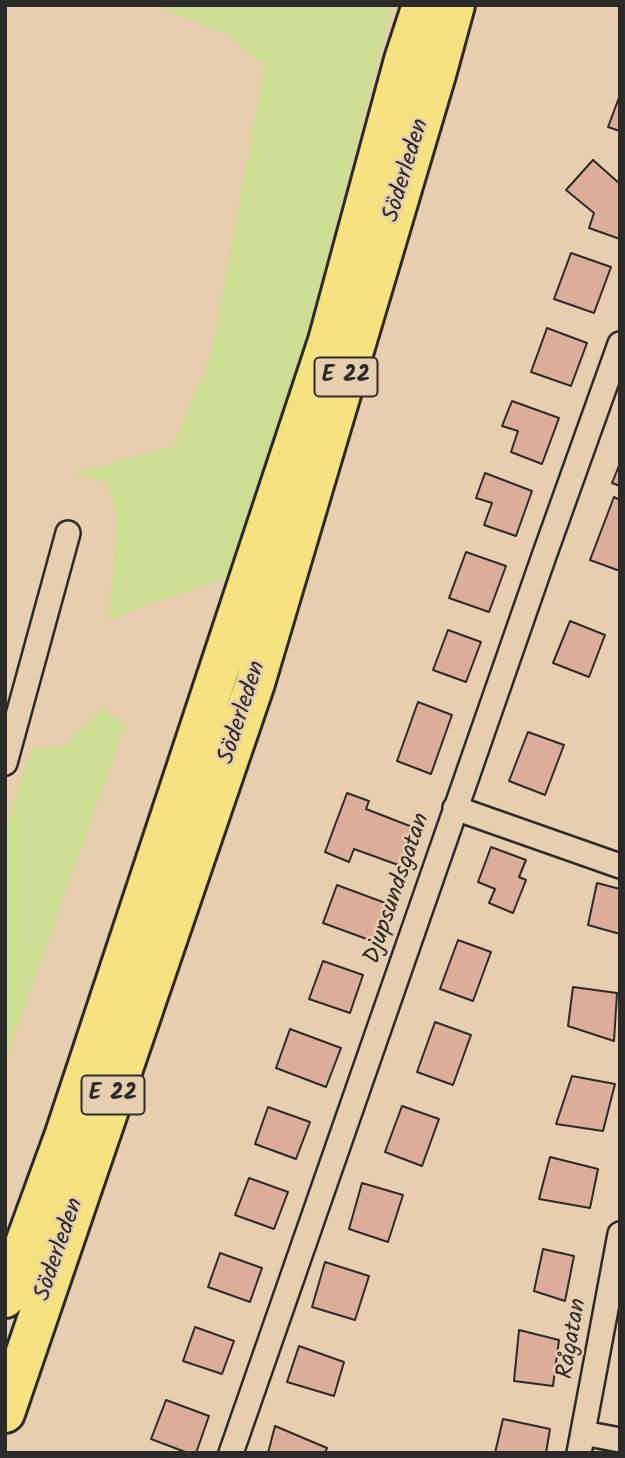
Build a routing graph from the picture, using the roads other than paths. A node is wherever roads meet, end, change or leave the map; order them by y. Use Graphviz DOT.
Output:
graph roads {
  1 [pos="412,5"];
  2 [pos="422,5"];
  3 [pos="455,5"];
  4 [pos="404,60"];
  5 [pos="620,344"];
  6 [pos="68,533"];
  7 [pos="5,763"];
  8 [pos="455,808"];
  9 [pos="620,866"];
  10 [pos="620,1234"];
  11 [pos="5,1298"];
  12 [pos="5,1413"];
  13 [pos="620,1440"];
  14 [pos="581,1443"];
  15 [pos="231,1453"];
  1 -- 4 [label="highway, E 22"];
  2 -- 4 [label="highway, Söderleden"];
  3 -- 12 [label="highway, Söderleden / E 22"];
  4 -- 11 [label="highway, Söderleden / E 22"];
  5 -- 8 [label="street, Djupsundsgatan"];
  6 -- 7 [label="street"];
  8 -- 9 [label="street"];
  8 -- 15 [label="street, Djupsundsgatan"];
  10 -- 14 [label="street, Rågatan"];
  13 -- 14 [label="street"];
}
